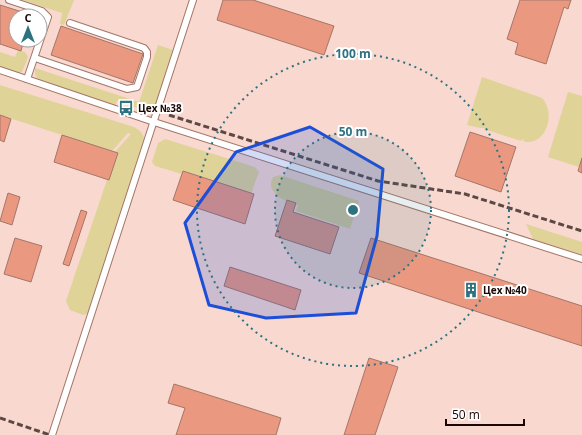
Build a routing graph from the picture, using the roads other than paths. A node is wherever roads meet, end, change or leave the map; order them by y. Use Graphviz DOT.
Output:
graph roads {
  1 [pos="9,0"];
  2 [pos="193,0"];
  3 [pos="70,23"];
  4 [pos="35,58"];
  5 [pos="0,70"];
  6 [pos="27,79"];
  7 [pos="154,122"];
  8 [pos="582,260"];
  9 [pos="52,435"];
  1 -- 4 [label="lane"];
  2 -- 7 [label="lane"];
  3 -- 4 [label="lane"];
  4 -- 6 [label="lane"];
  5 -- 6 [label="lane"];
  6 -- 7 [label="lane"];
  7 -- 8 [label="lane"];
  7 -- 9 [label="lane"];
}
